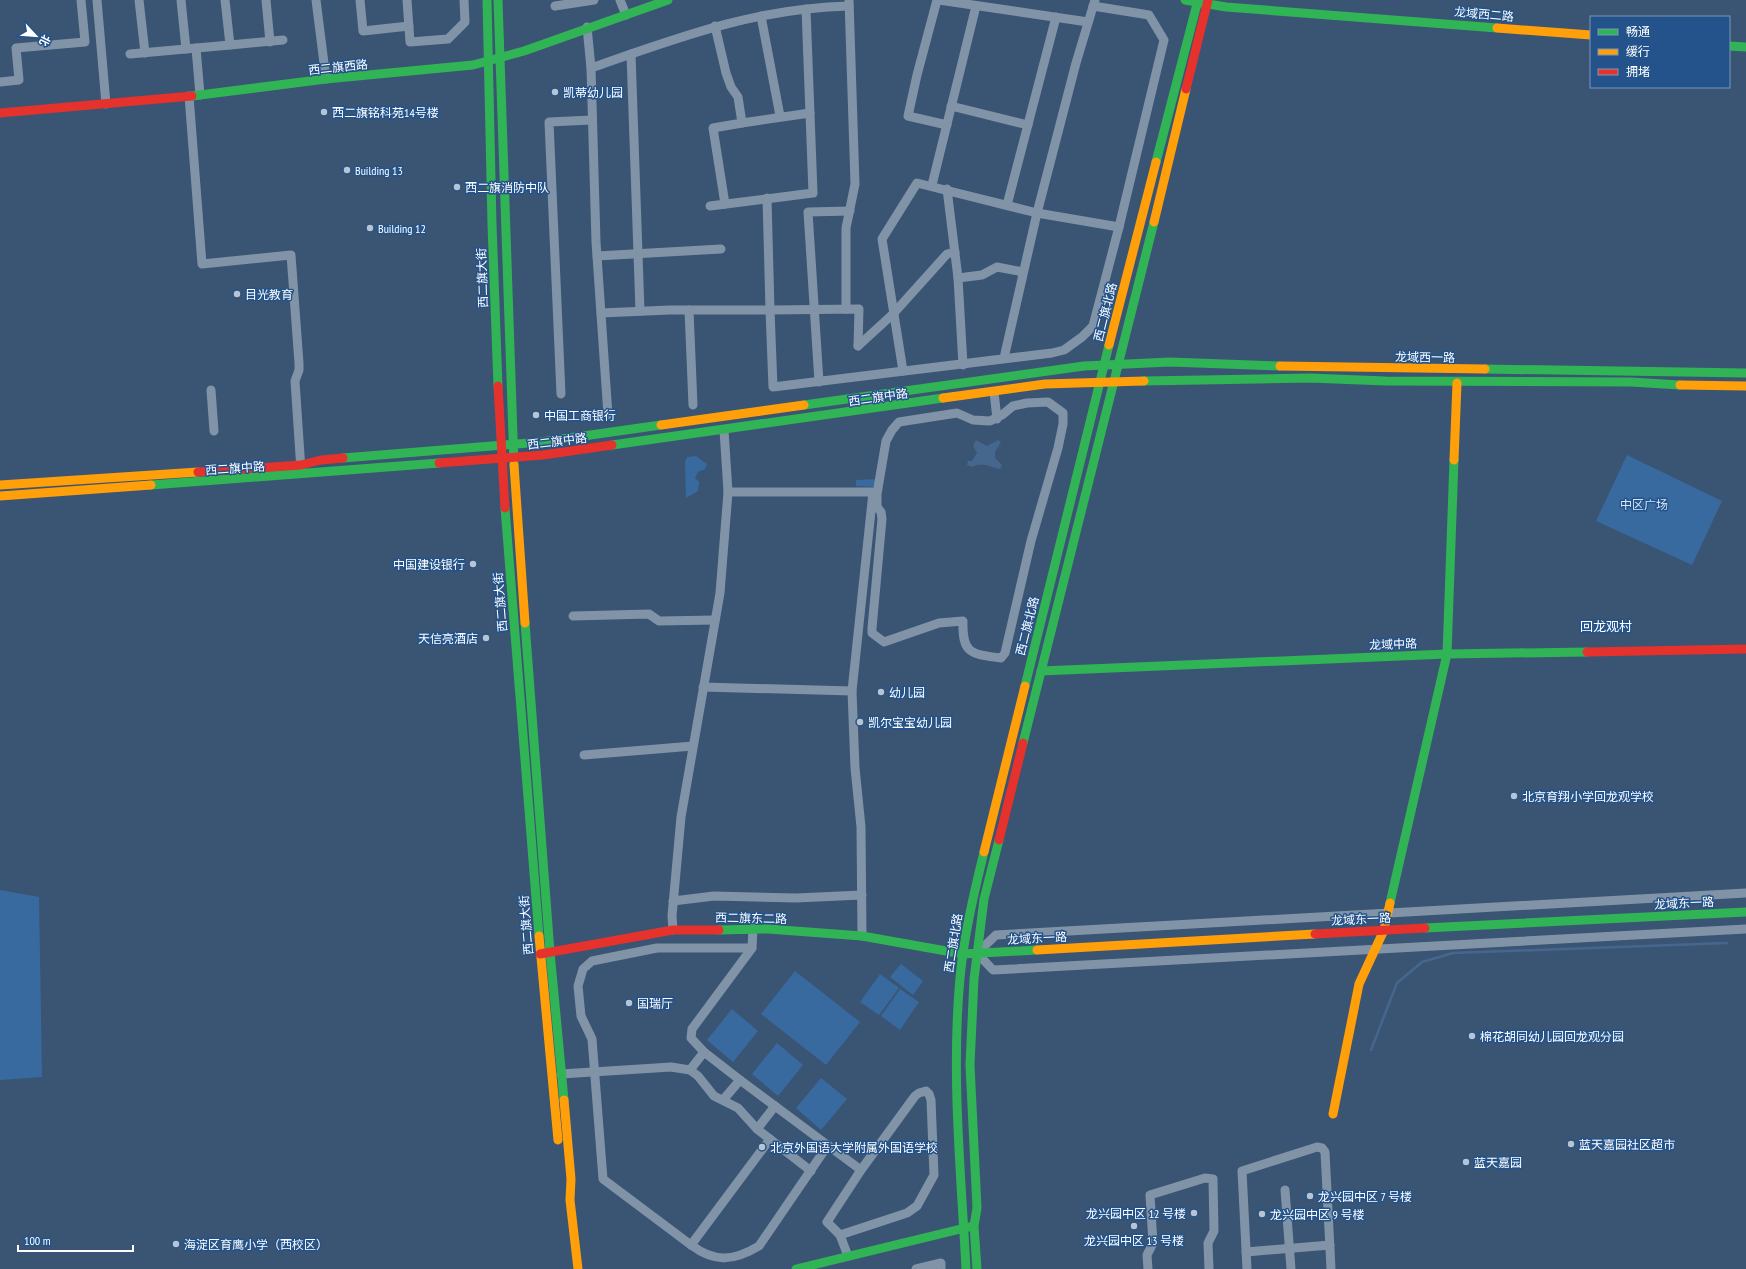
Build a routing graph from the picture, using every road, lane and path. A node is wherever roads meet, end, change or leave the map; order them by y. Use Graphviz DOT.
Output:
graph roads {
  1 [pos="81,0"];
  2 [pos="97,0"];
  3 [pos="139,0"];
  4 [pos="181,0"];
  5 [pos="225,0"];
  6 [pos="266,0"];
  7 [pos="316,0"];
  8 [pos="360,0"];
  9 [pos="407,0"];
  10 [pos="464,0"];
  11 [pos="487,0"];
  12 [pos="498,0"];
  13 [pos="594,0"];
  14 [pos="620,0"];
  15 [pos="668,0"];
  16 [pos="938,0"];
  17 [pos="1185,0"];
  18 [pos="568,2"];
  19 [pos="1203,2"];
  20 [pos="849,3"];
  21 [pos="1094,3"];
  22 [pos="555,6"];
  23 [pos="976,6"];
  24 [pos="806,9"];
  25 [pos="626,15"];
  26 [pos="761,16"];
  27 [pos="1056,17"];
  28 [pos="1088,22"];
  29 [pos="409,26"];
  30 [pos="715,26"];
  31 [pos="587,27"];
  32 [pos="1590,35"];
  33 [pos="283,40"];
  34 [pos="270,42"];
  35 [pos="230,46"];
  36 [pos="1730,46"];
  37 [pos="1746,47"];
  38 [pos="191,49"];
  39 [pos="145,53"];
  40 [pos="130,54"];
  41 [pos="631,54"];
  42 [pos="499,58"];
  43 [pos="489,62"];
  44 [pos="591,68"];
  45 [pos="326,79"];
  46 [pos="0,82"];
  47 [pos="200,95"];
  48 [pos="189,96"];
  49 [pos="106,104"];
  50 [pos="951,106"];
  51 [pos="0,113"];
  52 [pos="810,113"];
  53 [pos="780,116"];
  54 [pos="592,120"];
  55 [pos="742,123"];
  56 [pos="946,125"];
  57 [pos="1028,125"];
  58 [pos="932,185"];
  59 [pos="947,189"];
  60 [pos="767,198"];
  61 [pos="725,204"];
  62 [pos="1007,205"];
  63 [pos="710,206"];
  64 [pos="850,211"];
  65 [pos="1037,213"];
  66 [pos="1118,227"];
  67 [pos="721,249"];
  68 [pos="955,252"];
  69 [pos="638,254"];
  70 [pos="597,256"];
  71 [pos="1023,272"];
  72 [pos="958,278"];
  73 [pos="815,309"];
  74 [pos="689,310"];
  75 [pos="770,310"];
  76 [pos="846,310"];
  77 [pos="640,311"];
  78 [pos="601,313"];
  79 [pos="893,314"];
  80 [pos="1004,358"];
  81 [pos="1119,363"];
  82 [pos="963,365"];
  83 [pos="1104,365"];
  84 [pos="903,371"];
  85 [pos="1746,373"];
  86 [pos="1115,380"];
  87 [pos="1101,381"];
  88 [pos="819,382"];
  89 [pos="1457,382"];
  90 [pos="1746,386"];
  91 [pos="211,390"];
  92 [pos="994,392"];
  93 [pos="561,394"];
  94 [pos="693,405"];
  95 [pos="608,415"];
  96 [pos="997,419"];
  97 [pos="724,430"];
  98 [pos="214,431"];
  99 [pos="513,445"];
  100 [pos="501,446"];
  101 [pos="513,458"];
  102 [pos="501,459"];
  103 [pos="301,465"];
  104 [pos="301,475"];
  105 [pos="0,485"];
  106 [pos="728,492"];
  107 [pos="0,496"];
  108 [pos="573,616"];
  109 [pos="715,620"];
  110 [pos="1746,649"];
  111 [pos="1447,654"];
  112 [pos="1041,671"];
  113 [pos="703,687"];
  114 [pos="852,691"];
  115 [pos="693,746"];
  116 [pos="584,755"];
  117 [pos="1746,893"];
  118 [pos="862,895"];
  119 [pos="673,902"];
  120 [pos="1388,912"];
  121 [pos="1746,912"];
  122 [pos="753,928"];
  123 [pos="1746,929"];
  124 [pos="673,930"];
  125 [pos="1384,930"];
  126 [pos="862,936"];
  127 [pos="752,948"];
  128 [pos="550,952"];
  129 [pos="976,953"];
  130 [pos="540,954"];
  131 [pos="963,954"];
  132 [pos="704,1052"];
  133 [pos="690,1070"];
  134 [pos="594,1071"];
  135 [pos="561,1074"];
  136 [pos="740,1080"];
  137 [pos="723,1100"];
  138 [pos="775,1106"];
  139 [pos="1334,1114"];
  140 [pos="757,1129"];
  141 [pos="770,1139"];
  142 [pos="828,1145"];
  143 [pos="862,1170"];
  144 [pos="811,1171"];
  145 [pos="1285,1190"];
  146 [pos="570,1200"];
  147 [pos="974,1226"];
  148 [pos="964,1228"];
  149 [pos="840,1235"];
  150 [pos="691,1245"];
  151 [pos="1330,1245"];
  152 [pos="1289,1248"];
  153 [pos="1246,1252"];
  154 [pos="848,1256"];
  155 [pos="578,1269"];
  156 [pos="796,1269"];
  157 [pos="916,1269"];
  158 [pos="941,1269"];
  159 [pos="966,1269"];
  160 [pos="977,1269"];
  161 [pos="1148,1269"];
  162 [pos="1209,1269"];
  163 [pos="1246,1269"];
  164 [pos="1291,1269"];
  165 [pos="1331,1269"];
  1 -- 46 [label="street"];
  2 -- 49 [label="street"];
  3 -- 39 [label="street"];
  4 -- 38 [label="street"];
  5 -- 35 [label="street"];
  6 -- 34 [label="street"];
  7 -- 45 [label="street"];
  8 -- 29 [label="street"];
  9 -- 29 [label="street"];
  10 -- 29 [label="street"];
  11 -- 43 [label="main road, 西二旗大街"];
  12 -- 42 [label="main road, 西二旗大街"];
  13 -- 18 [label="street"];
  14 -- 25 [label="street"];
  15 -- 25 [label="main road, 西二旗西路"];
  16 -- 23 [label="street"];
  16 -- 56 [label="street"];
  17 -- 19 [label="main road"];
  18 -- 22 [label="street"];
  19 -- 32 [label="main road, 龙域西二路"];
  19 -- 81 [label="main road, 西二旗北路"];
  19 -- 83 [label="main road, 西二旗北路"];
  20 -- 24 [label="street"];
  20 -- 64 [label="street"];
  21 -- 28 [label="street"];
  21 -- 66 [label="street"];
  23 -- 27 [label="street"];
  23 -- 50 [label="street"];
  24 -- 26 [label="street"];
  24 -- 52 [label="street"];
  25 -- 31 [label="main road, 西二旗西路"];
  26 -- 30 [label="street"];
  26 -- 53 [label="street"];
  27 -- 28 [label="street"];
  27 -- 57 [label="street"];
  28 -- 65 [label="street"];
  30 -- 41 [label="street"];
  30 -- 55 [label="street"];
  31 -- 42 [label="main road, 西二旗西路"];
  31 -- 44 [label="street"];
  33 -- 34 [label="street"];
  34 -- 35 [label="street"];
  35 -- 38 [label="street"];
  36 -- 37 [label="main road"];
  38 -- 39 [label="street"];
  38 -- 47 [label="street"];
  39 -- 40 [label="street"];
  41 -- 44 [label="street"];
  41 -- 69 [label="street"];
  42 -- 43 [label="main road, 西二旗西路"];
  42 -- 99 [label="main road, 西二旗大街"];
  43 -- 45 [label="main road, 西二旗西路"];
  43 -- 100 [label="main road, 西二旗大街"];
  44 -- 54 [label="street"];
  45 -- 47 [label="main road, 西二旗西路"];
  47 -- 48 [label="main road, 西二旗西路"];
  48 -- 49 [label="main road, 西二旗西路"];
  48 -- 103 [label="street"];
  49 -- 51 [label="main road, 西二旗西路"];
  50 -- 56 [label="street"];
  50 -- 57 [label="street"];
  52 -- 53 [label="street"];
  52 -- 60 [label="street"];
  53 -- 55 [label="street"];
  54 -- 70 [label="street"];
  54 -- 93 [label="street"];
  55 -- 61 [label="street"];
  56 -- 58 [label="street"];
  57 -- 62 [label="street"];
  58 -- 59 [label="street"];
  58 -- 79 [label="street"];
  59 -- 62 [label="street"];
  59 -- 68 [label="street"];
  60 -- 61 [label="street"];
  60 -- 75 [label="street"];
  61 -- 63 [label="street"];
  62 -- 65 [label="street"];
  64 -- 73 [label="street"];
  64 -- 76 [label="street"];
  65 -- 66 [label="street"];
  65 -- 71 [label="street"];
  66 -- 80 [label="street"];
  67 -- 69 [label="street"];
  68 -- 72 [label="street"];
  68 -- 79 [label="street"];
  69 -- 70 [label="street"];
  69 -- 77 [label="street"];
  70 -- 78 [label="street"];
  71 -- 72 [label="street"];
  71 -- 80 [label="street"];
  72 -- 82 [label="street"];
  73 -- 75 [label="street"];
  73 -- 76 [label="street"];
  73 -- 88 [label="street"];
  74 -- 75 [label="street"];
  74 -- 77 [label="street"];
  74 -- 94 [label="street"];
  75 -- 88 [label="street"];
  76 -- 79 [label="street"];
  77 -- 78 [label="street"];
  78 -- 95 [label="street"];
  79 -- 84 [label="street"];
  80 -- 82 [label="street"];
  81 -- 83 [label="main road, 龙域西一路"];
  81 -- 85 [label="main road, 龙域西一路"];
  81 -- 86 [label="main road, 西二旗北路"];
  82 -- 84 [label="street"];
  83 -- 87 [label="main road, 西二旗北路"];
  83 -- 99 [label="main road, 西二旗中路"];
  84 -- 88 [label="street"];
  86 -- 87 [label="main road, 西二旗中路"];
  86 -- 89 [label="main road, 龙域西一路"];
  86 -- 112 [label="main road, 西二旗北路"];
  87 -- 92 [label="main road, 西二旗中路"];
  87 -- 131 [label="main road, 西二旗北路"];
  89 -- 90 [label="main road, 龙域西一路"];
  89 -- 111 [label="main road"];
  91 -- 98 [label="street"];
  92 -- 96 [label="street"];
  92 -- 97 [label="main road, 西二旗中路"];
  96 -- 96 [label="street"];
  97 -- 101 [label="main road, 西二旗中路"];
  97 -- 106 [label="street"];
  99 -- 100 [label="main road, 西二旗中路"];
  99 -- 101 [label="main road, 西二旗大街"];
  100 -- 102 [label="main road, 西二旗大街"];
  100 -- 103 [label="main road, 西二旗中路"];
  101 -- 102 [label="main road, 西二旗中路"];
  101 -- 128 [label="main road, 西二旗大街"];
  102 -- 104 [label="main road, 西二旗中路"];
  102 -- 130 [label="main road, 西二旗大街"];
  103 -- 104 [label="street"];
  103 -- 105 [label="main road, 西二旗中路"];
  104 -- 107 [label="main road, 西二旗中路"];
  106 -- 109 [label="street"];
  106 -- 114 [label="street"];
  108 -- 109 [label="street"];
  109 -- 113 [label="street"];
  110 -- 111 [label="main road, 龙域中路"];
  111 -- 112 [label="main road, 龙域中路"];
  111 -- 120 [label="main road"];
  112 -- 129 [label="main road, 西二旗北路"];
  113 -- 114 [label="street"];
  113 -- 115 [label="street"];
  114 -- 118 [label="street"];
  115 -- 116 [label="street"];
  115 -- 119 [label="street"];
  117 -- 120 [label="street"];
  118 -- 119 [label="street"];
  118 -- 126 [label="street"];
  119 -- 124 [label="street"];
  120 -- 125 [label="main road"];
  120 -- 129 [label="street"];
  121 -- 125 [label="main road, 龙域东一路"];
  122 -- 124 [label="main road, 西二旗东二路"];
  122 -- 126 [label="main road, 西二旗东二路"];
  122 -- 127 [label="street"];
  123 -- 129 [label="street"];
  124 -- 128 [label="main road, 西二旗东二路"];
  125 -- 129 [label="main road, 龙域东一路"];
  125 -- 139 [label="main road"];
  126 -- 131 [label="main road, 西二旗东二路"];
  127 -- 132 [label="street"];
  127 -- 134 [label="street"];
  128 -- 130 [label="main road, 西二旗东二路"];
  128 -- 135 [label="main road, 西二旗大街"];
  129 -- 131 [label="main road, 龙域东一路"];
  129 -- 147 [label="main road, 西二旗北路"];
  130 -- 146 [label="main road, 西二旗大街"];
  131 -- 148 [label="main road, 西二旗北路"];
  132 -- 133 [label="street"];
  132 -- 136 [label="street"];
  133 -- 134 [label="street"];
  133 -- 137 [label="street"];
  134 -- 135 [label="street"];
  134 -- 150 [label="street"];
  135 -- 146 [label="main road, 西二旗大街"];
  136 -- 137 [label="street"];
  136 -- 138 [label="street"];
  137 -- 140 [label="street"];
  138 -- 140 [label="street"];
  138 -- 142 [label="street"];
  140 -- 141 [label="street"];
  141 -- 144 [label="street"];
  141 -- 150 [label="street"];
  142 -- 143 [label="street"];
  142 -- 144 [label="street"];
  143 -- 149 [label="street"];
  143 -- 149 [label="street"];
  144 -- 150 [label="street"];
  145 -- 152 [label="street"];
  146 -- 155 [label="main road, 西二旗大街"];
  147 -- 148 [label="main road"];
  147 -- 160 [label="main road, 西二旗北路"];
  148 -- 154 [label="main road"];
  148 -- 159 [label="main road, 西二旗北路"];
  149 -- 154 [label="street"];
  151 -- 152 [label="street"];
  151 -- 153 [label="street"];
  151 -- 165 [label="street"];
  152 -- 153 [label="street"];
  152 -- 164 [label="street"];
  153 -- 163 [label="street"];
  154 -- 156 [label="main road"];
  157 -- 158 [label="street"];
  161 -- 162 [label="street"];
}
